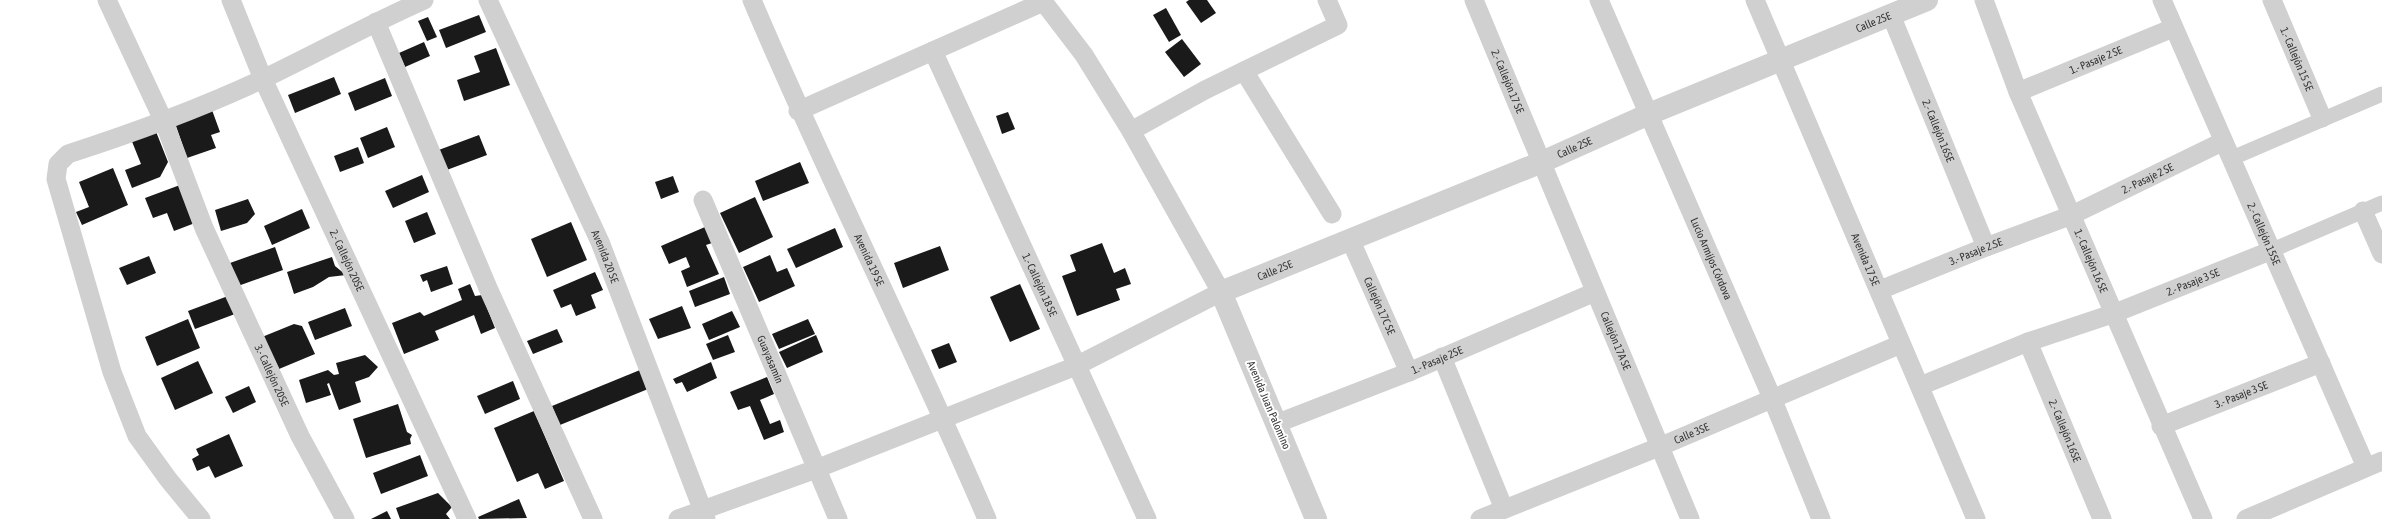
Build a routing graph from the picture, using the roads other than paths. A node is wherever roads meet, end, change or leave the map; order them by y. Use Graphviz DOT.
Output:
graph roads {
  1 [pos="107,0"];
  2 [pos="231,0"];
  3 [pos="424,0"];
  4 [pos="488,0"];
  5 [pos="752,0"];
  6 [pos="1327,0"];
  7 [pos="1474,0"];
  8 [pos="1599,0"];
  9 [pos="1755,0"];
  10 [pos="1927,0"];
  11 [pos="1984,0"];
  12 [pos="2162,0"];
  13 [pos="2272,0"];
  14 [pos="1042,1"];
  15 [pos="1899,8"];
  16 [pos="376,22"];
  17 [pos="2173,28"];
  18 [pos="933,51"];
  19 [pos="1781,60"];
  20 [pos="1244,71"];
  21 [pos="263,79"];
  22 [pos="2018,92"];
  23 [pos="2382,94"];
  24 [pos="798,111"];
  25 [pos="1649,114"];
  26 [pos="2322,118"];
  27 [pos="164,122"];
  28 [pos="1131,131"];
  29 [pos="2222,142"];
  30 [pos="2230,159"];
  31 [pos="1542,162"];
  32 [pos="703,200"];
  33 [pos="2382,203"];
  34 [pos="2363,211"];
  35 [pos="1332,214"];
  36 [pos="2072,215"];
  37 [pos="1350,239"];
  38 [pos="1986,247"];
  39 [pos="2270,251"];
  40 [pos="2382,254"];
  41 [pos="1880,290"];
  42 [pos="1221,292"];
  43 [pos="1595,292"];
  44 [pos="2115,313"];
  45 [pos="2028,342"];
  46 [pos="1901,344"];
  47 [pos="1442,357"];
  48 [pos="2321,363"];
  49 [pos="1076,366"];
  50 [pos="1410,372"];
  51 [pos="1920,386"];
  52 [pos="1772,398"];
  53 [pos="944,419"];
  54 [pos="1278,423"];
  55 [pos="2161,426"];
  56 [pos="1659,447"];
  57 [pos="2374,464"];
  58 [pos="816,469"];
  59 [pos="1504,509"];
  60 [pos="704,514"];
  61 [pos="201,519"];
  62 [pos="345,519"];
  63 [pos="467,519"];
  64 [pos="593,519"];
  65 [pos="678,519"];
  66 [pos="838,519"];
  67 [pos="987,519"];
  68 [pos="1147,519"];
  69 [pos="1316,519"];
  70 [pos="1480,519"];
  71 [pos="1690,519"];
  72 [pos="1821,519"];
  73 [pos="1976,519"];
  74 [pos="2102,519"];
  75 [pos="2203,519"];
  76 [pos="2246,519"];
  1 -- 27 [label="street, 3.- Callejón 20SE"];
  2 -- 21 [label="street, 2.- Callejón 20SE"];
  3 -- 16 [label="street"];
  4 -- 60 [label="street, Avenida 20 SE"];
  5 -- 24 [label="street, Avenida 19 SE"];
  6 -- 20 [label="street"];
  7 -- 31 [label="street, 2.- Callejón 17 SE"];
  8 -- 25 [label="street, Lucio Armijos Córdova"];
  9 -- 19 [label="street, Avenida 17 SE"];
  10 -- 15 [label="street, Calle 2SE"];
  11 -- 22 [label="street, 1.- Callejón 16 SE"];
  12 -- 17 [label="street, 2.- Callejón 15SE"];
  13 -- 26 [label="street, 1.- Callejón 15 SE"];
  14 -- 18 [label="street"];
  14 -- 28 [label="street"];
  15 -- 19 [label="street, Calle 2SE"];
  15 -- 38 [label="street, 2.- Callejón 16SE"];
  16 -- 21 [label="street"];
  16 -- 64 [label="street"];
  17 -- 22 [label="street, 1.- Pasaje 2 SE"];
  17 -- 29 [label="street, 2.- Callejón 15SE"];
  18 -- 24 [label="street"];
  18 -- 49 [label="street, 1.- Callejón 18 SE"];
  19 -- 25 [label="street, Calle 2SE"];
  19 -- 41 [label="street, Avenida 17 SE"];
  20 -- 28 [label="street"];
  20 -- 35 [label="street"];
  21 -- 27 [label="street"];
  21 -- 63 [label="street, 2.- Callejón 20SE"];
  22 -- 36 [label="street, 1.- Callejón 16 SE"];
  23 -- 26 [label="street"];
  24 -- 53 [label="street, Avenida 19 SE"];
  25 -- 31 [label="street, Calle 2SE"];
  25 -- 52 [label="street, Lucio Armijos Córdova"];
  26 -- 30 [label="street"];
  27 -- 61 [label="street"];
  27 -- 62 [label="street, 3.- Callejón 20SE"];
  28 -- 42 [label="street"];
  29 -- 30 [label="street, 2.- Callejón 15SE"];
  29 -- 36 [label="street, 2.- Pasaje 2 SE"];
  30 -- 39 [label="street, 2.- Callejón 15SE"];
  31 -- 37 [label="street, Calle 2SE"];
  31 -- 43 [label="street, Callejón 17A SE"];
  32 -- 58 [label="street, Guayasamín"];
  33 -- 34 [label="street"];
  34 -- 39 [label="street"];
  34 -- 40 [label="street"];
  36 -- 38 [label="street, 3.- Pasaje 2.SE"];
  36 -- 44 [label="street, 1.- Callejón 16 SE"];
  37 -- 42 [label="street, Calle 2SE"];
  37 -- 50 [label="street, Callejón 17C SE"];
  38 -- 41 [label="street, 3.- Pasaje 2.SE"];
  39 -- 44 [label="street, 2.- Pasaje 3 SE"];
  39 -- 48 [label="street, 2.- Callejón 15SE"];
  41 -- 46 [label="street, Avenida 17 SE"];
  42 -- 49 [label="street"];
  42 -- 54 [label="street, Avenida Juan Palomino"];
  43 -- 47 [label="street, 1.- Pasaje 2SE"];
  43 -- 56 [label="street, Callejón 17A SE"];
  44 -- 45 [label="street, 2.- Pasaje 3 SE"];
  44 -- 55 [label="street, 1.- Callejón 16 SE"];
  45 -- 51 [label="street"];
  45 -- 74 [label="street, 2.- Callejón 16SE"];
  46 -- 51 [label="street, Avenida 17 SE"];
  46 -- 52 [label="street, Calle 3SE"];
  47 -- 50 [label="street, 1.- Pasaje 2SE"];
  47 -- 59 [label="street"];
  48 -- 55 [label="street, 3.- Pasaje 3 SE"];
  48 -- 57 [label="street, 2.- Callejón 15SE"];
  49 -- 53 [label="street"];
  49 -- 68 [label="street, 1.- Callejón 18 SE"];
  50 -- 54 [label="street, 1.- Pasaje 2SE"];
  51 -- 73 [label="street, Avenida 17 SE"];
  52 -- 56 [label="street, Calle 3SE"];
  52 -- 72 [label="street, Lucio Armijos Córdova"];
  53 -- 58 [label="street"];
  53 -- 67 [label="street, Avenida 19 SE"];
  54 -- 69 [label="street, Avenida Juan Palomino"];
  55 -- 75 [label="street, 1.- Callejón 16 SE"];
  56 -- 59 [label="street, Calle 3SE"];
  56 -- 71 [label="street, Callejón 17A SE"];
  57 -- 76 [label="street"];
  58 -- 60 [label="street"];
  58 -- 66 [label="street, Guayasamín"];
  59 -- 70 [label="street, Calle 3SE"];
  60 -- 65 [label="street"];
}
